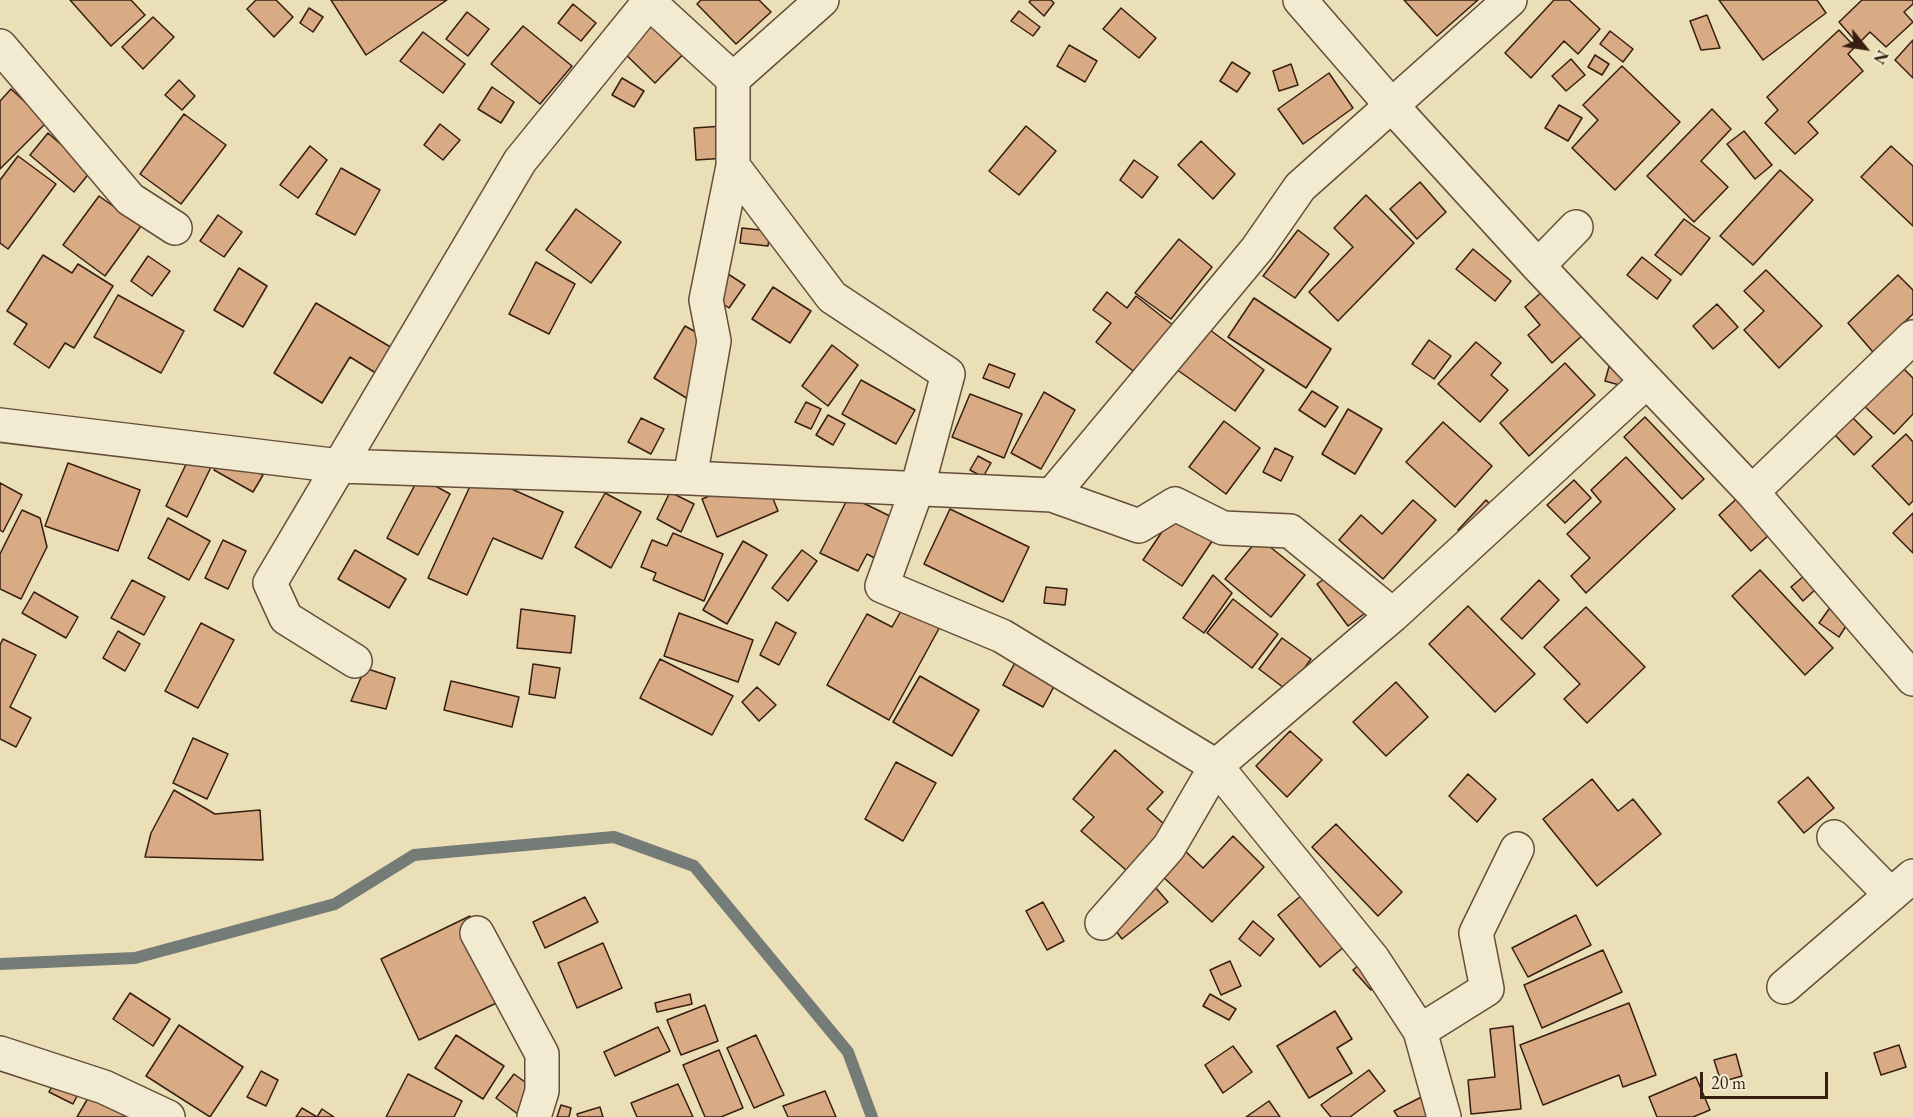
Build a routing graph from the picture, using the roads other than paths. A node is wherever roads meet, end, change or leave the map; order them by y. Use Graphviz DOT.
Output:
graph roads {
  1 [pos="822,0"];
  2 [pos="1300,0"];
  3 [pos="1510,0"];
  4 [pos="648,1"];
  5 [pos="0,45"];
  6 [pos="733,80"];
  7 [pos="1392,106"];
  8 [pos="733,166"];
  9 [pos="1576,227"];
  10 [pos="175,228"];
  11 [pos="1538,266"];
  12 [pos="1913,337"];
  13 [pos="1647,381"];
  14 [pos="0,425"];
  15 [pos="340,466"];
  16 [pos="690,478"];
  17 [pos="917,489"];
  18 [pos="1752,492"];
  19 [pos="1052,495"];
  20 [pos="1393,615"];
  21 [pos="355,661"];
  22 [pos="1913,679"];
  23 [pos="1216,766"];
  24 [pos="1834,837"];
  25 [pos="1517,849"];
  26 [pos="1902,885"];
  27 [pos="1102,923"];
  28 [pos="477,933"];
  29 [pos="1784,987"];
  30 [pos="1420,1031"];
  31 [pos="0,1053"];
  32 [pos="168,1117"];
  33 [pos="534,1117"];
  34 [pos="1444,1117"];
  1 -- 6 [label="street"];
  2 -- 7 [label="street"];
  3 -- 7 [label="street"];
  4 -- 6 [label="street"];
  4 -- 15 [label="street"];
  5 -- 10 [label="street"];
  6 -- 8 [label="street"];
  7 -- 11 [label="street"];
  7 -- 19 [label="street"];
  8 -- 16 [label="street"];
  8 -- 17 [label="street"];
  9 -- 11 [label="street"];
  11 -- 13 [label="street"];
  12 -- 18 [label="street"];
  13 -- 18 [label="street"];
  13 -- 20 [label="street"];
  14 -- 15 [label="street"];
  15 -- 16 [label="street"];
  15 -- 21 [label="street"];
  16 -- 17 [label="street"];
  17 -- 19 [label="street"];
  17 -- 23 [label="street"];
  18 -- 22 [label="street"];
  19 -- 20 [label="street"];
  20 -- 23 [label="street"];
  23 -- 27 [label="street"];
  23 -- 30 [label="street"];
  24 -- 26 [label="street"];
  25 -- 30 [label="street"];
  26 -- 29 [label="street"];
  28 -- 33 [label="street"];
  30 -- 34 [label="street"];
  31 -- 32 [label="street"];
}
